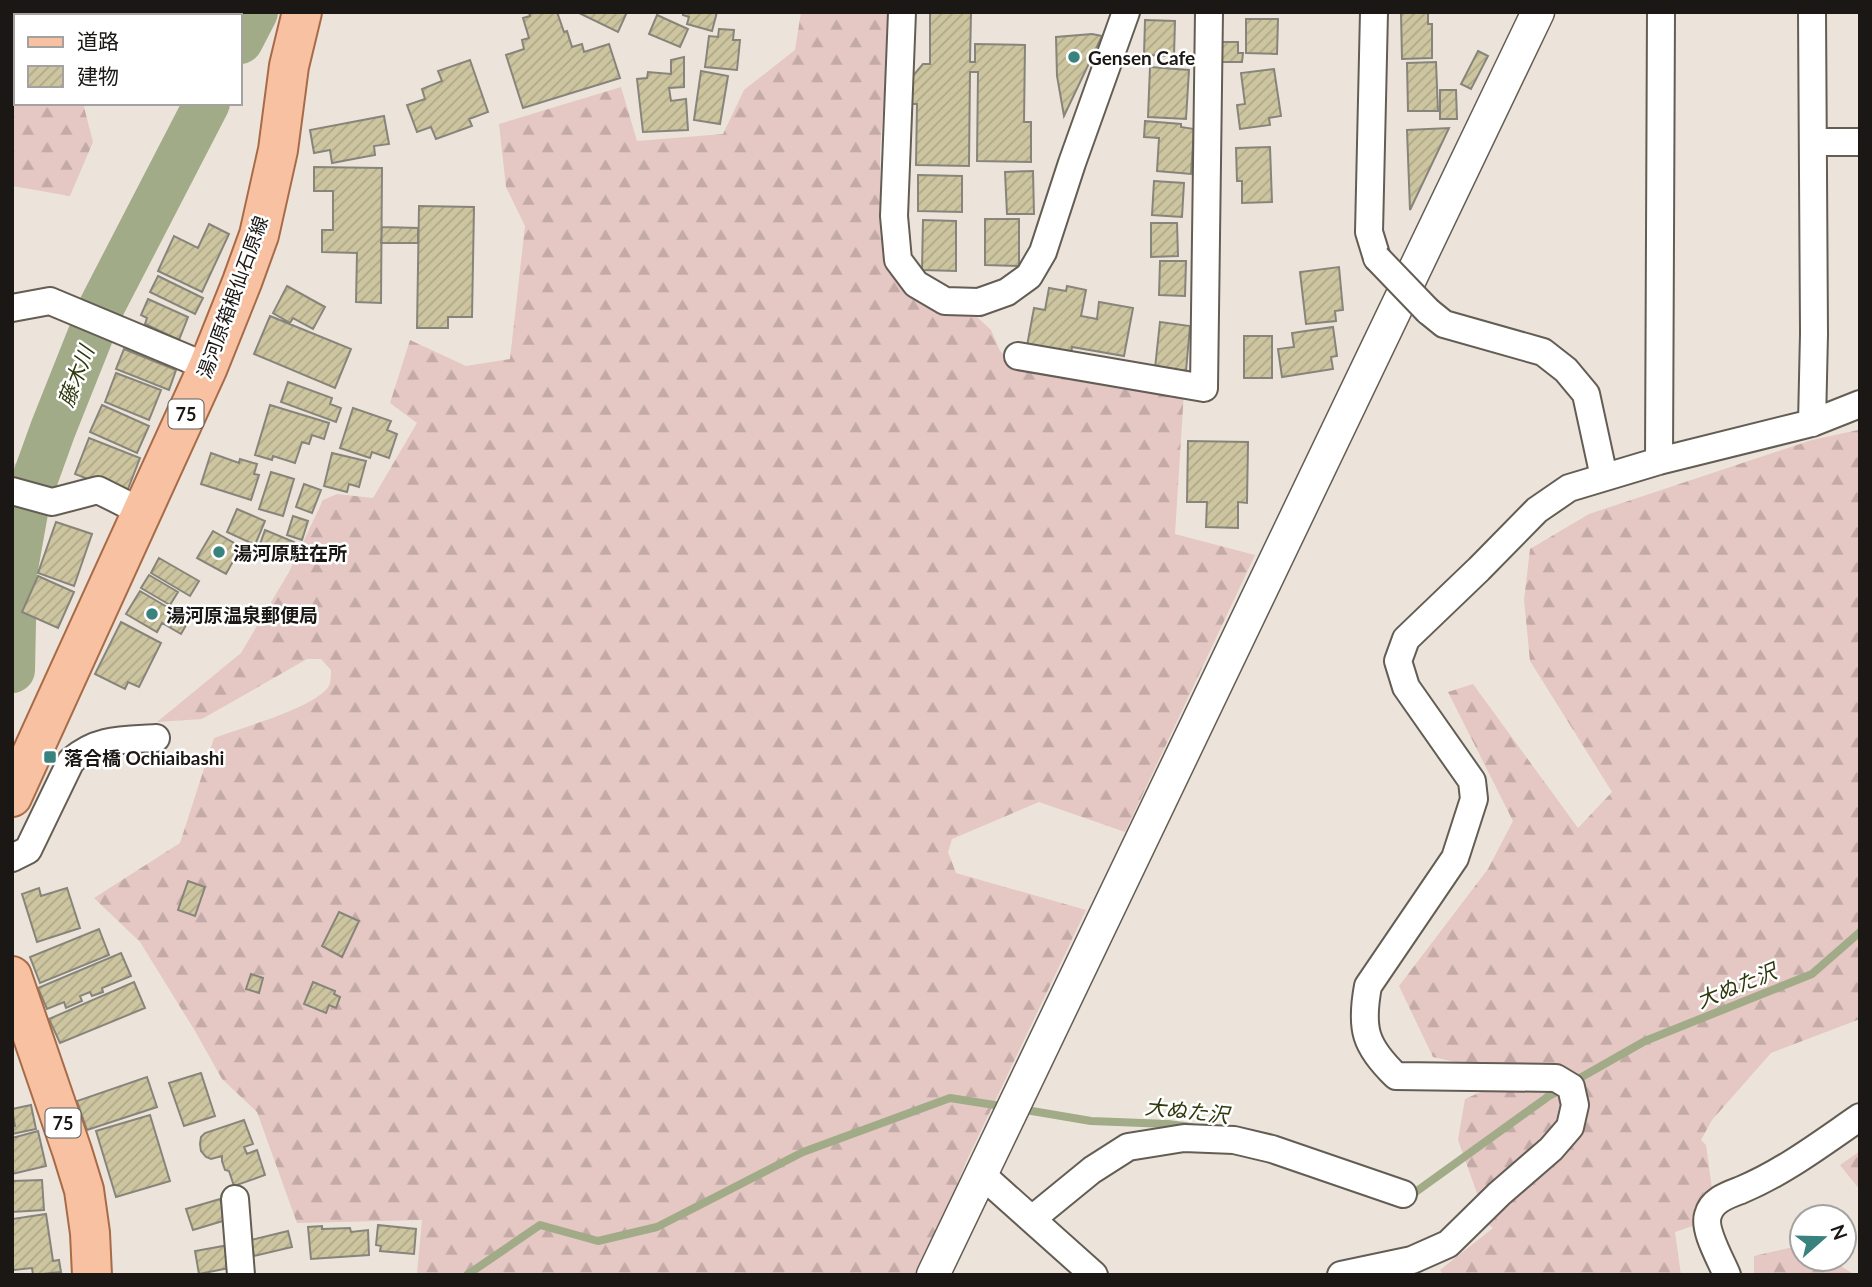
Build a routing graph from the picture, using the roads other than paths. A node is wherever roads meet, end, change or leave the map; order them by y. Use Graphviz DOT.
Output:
graph roads {
  1 [pos="302,12"];
  2 [pos="902,12"];
  3 [pos="1126,12"];
  4 [pos="1209,12"];
  5 [pos="1374,12"];
  6 [pos="1538,12"];
  7 [pos="1661,12"];
  8 [pos="1812,12"];
  9 [pos="1813,142"];
  10 [pos="1860,142"];
  11 [pos="12,308"];
  12 [pos="1018,356"];
  13 [pos="208,367"];
  14 [pos="1860,404"];
  15 [pos="1812,423"];
  16 [pos="1658,461"];
  17 [pos="1604,477"];
  18 [pos="12,491"];
  19 [pos="142,512"];
  20 [pos="156,738"];
  21 [pos="12,797"];
  22 [pos="12,858"];
  23 [pos="12,976"];
  24 [pos="1860,1116"];
  25 [pos="981,1174"];
  26 [pos="1403,1194"];
  27 [pos="234,1199"];
  28 [pos="1032,1219"];
  29 [pos="92,1275"];
  30 [pos="240,1275"];
  31 [pos="933,1275"];
  32 [pos="1094,1275"];
  33 [pos="1341,1275"];
  34 [pos="1727,1275"];
  1 -- 13 [label="main road, 湯河原箱根仙石原線 / 75"];
  2 -- 3 [label="street"];
  4 -- 12 [label="street"];
  5 -- 17 [label="street, bridge"];
  6 -- 25 [label="street"];
  7 -- 16 [label="street"];
  8 -- 9 [label="street"];
  9 -- 10 [label="street"];
  9 -- 15 [label="street"];
  11 -- 13 [label="street"];
  13 -- 19 [label="main road, 湯河原箱根仙石原線 / 75"];
  14 -- 15 [label="street"];
  15 -- 16 [label="street"];
  16 -- 17 [label="street"];
  17 -- 33 [label="street"];
  18 -- 19 [label="street"];
  19 -- 21 [label="main road, 湯河原箱根仙石原線 / 75"];
  20 -- 22 [label="street"];
  23 -- 29 [label="main road, 75"];
  24 -- 34 [label="street"];
  25 -- 28 [label="street"];
  25 -- 31 [label="street"];
  26 -- 28 [label="street"];
  27 -- 30 [label="street"];
  28 -- 32 [label="street"];
}
